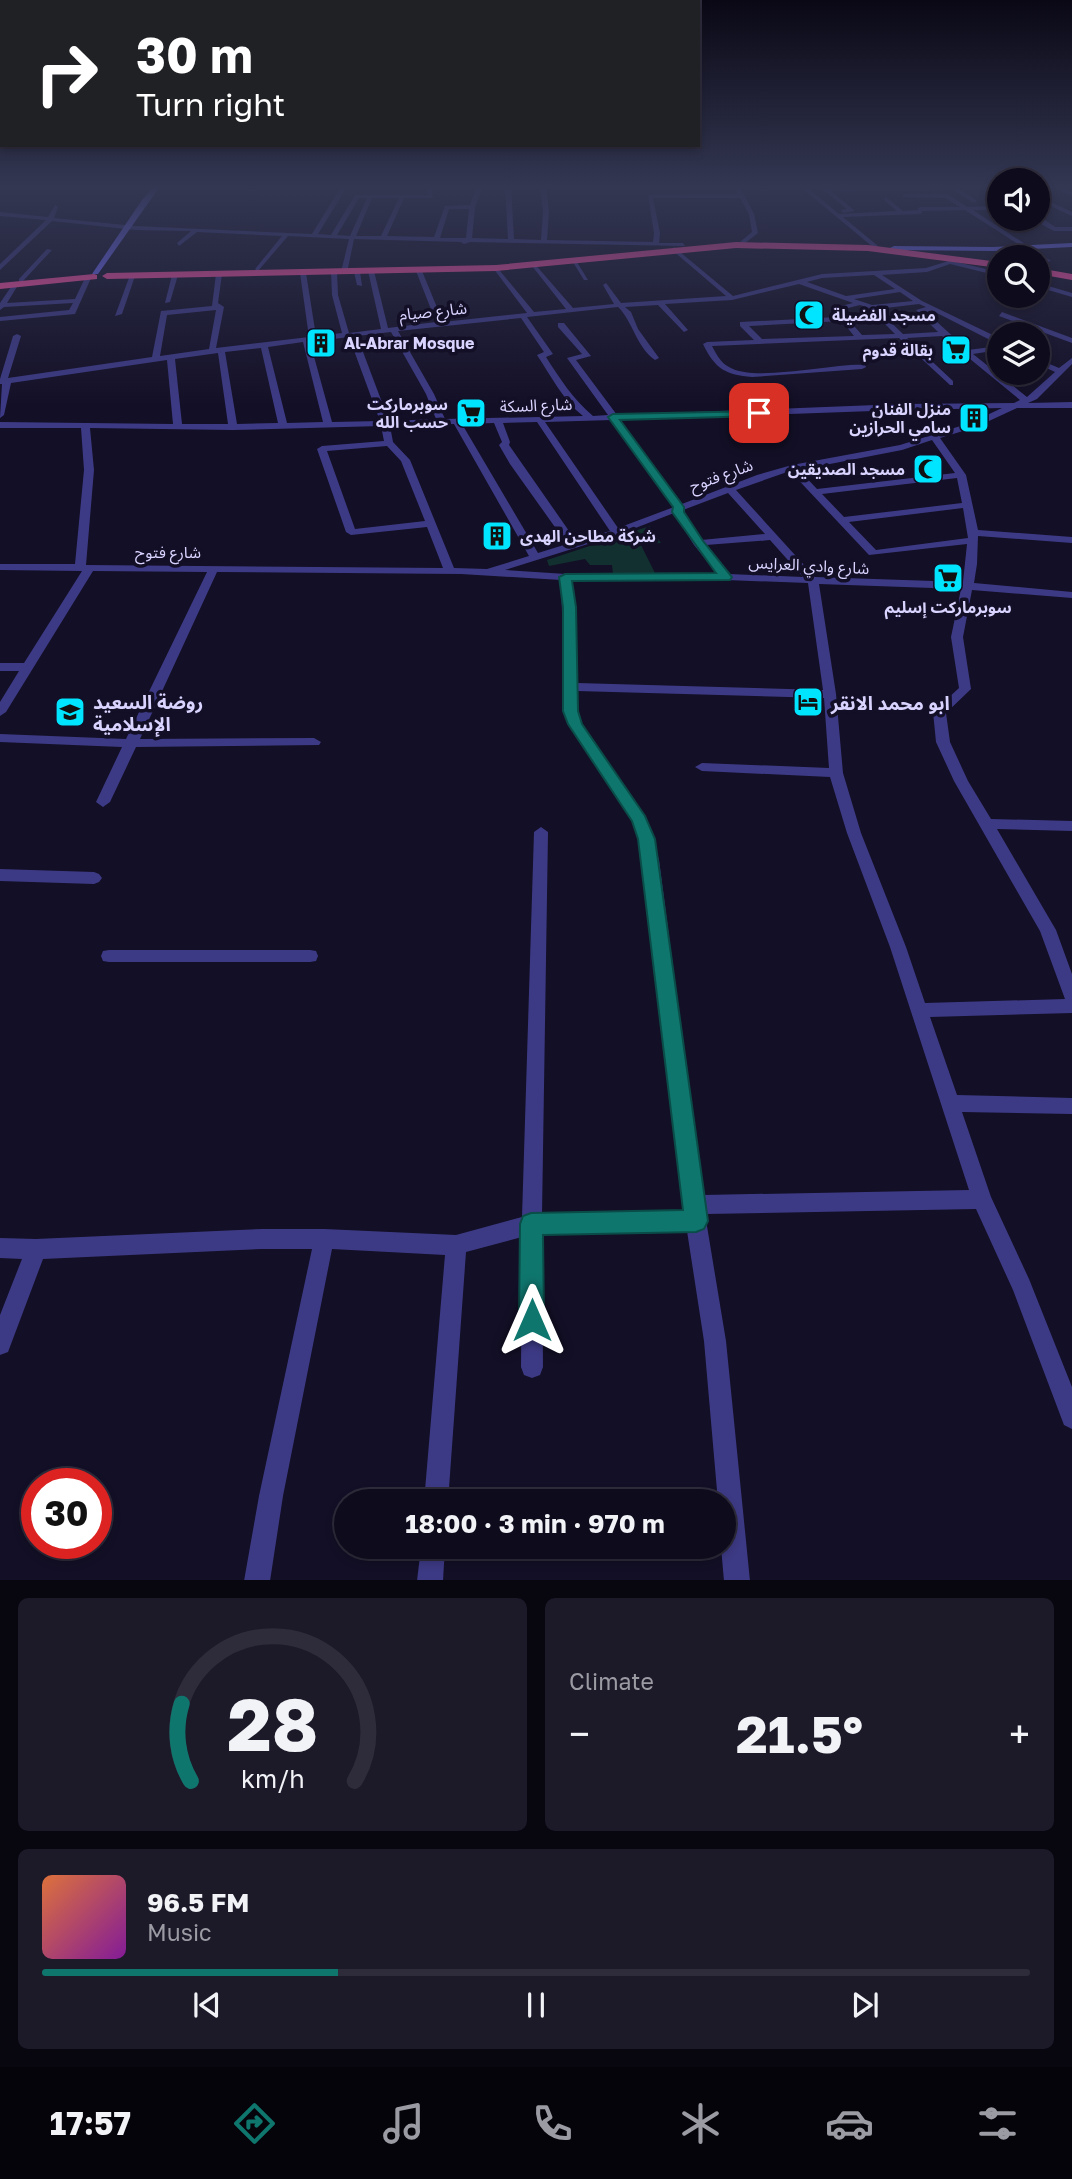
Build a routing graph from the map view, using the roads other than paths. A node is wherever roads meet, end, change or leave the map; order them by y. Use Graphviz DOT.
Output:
graph roads {
  1 [pos="41,259"];
  2 [pos="104,259"];
  3 [pos="119,259"];
  4 [pos="266,259"];
  5 [pos="347,259"];
  6 [pos="553,259"];
  7 [pos="583,259"];
  8 [pos="690,259"];
  9 [pos="946,259"];
  10 [pos="946,259"];
  11 [pos="956,259"];
  12 [pos="573,260"];
  13 [pos="953,260"];
  14 [pos="117,262"];
  15 [pos="987,263"];
  16 [pos="534,265"];
  17 [pos="345,268"];
  18 [pos="496,268"];
  19 [pos="258,269"];
  20 [pos="987,270"];
  21 [pos="371,271"];
  22 [pos="419,271"];
  23 [pos="303,272"];
  24 [pos="334,272"];
  25 [pos="357,272"];
  26 [pos="1050,272"];
  27 [pos="875,273"];
  28 [pos="138,274"];
  29 [pos="219,274"];
  30 [pos="843,274"];
  31 [pos="92,275"];
  32 [pos="175,275"];
  33 [pos="1072,276"];
  34 [pos="586,279"];
  35 [pos="18,282"];
  36 [pos="800,282"];
  37 [pos="0,284"];
  38 [pos="360,285"];
  39 [pos="606,285"];
  40 [pos="816,286"];
  41 [pos="864,288"];
  42 [pos="1050,289"];
  43 [pos="899,290"];
  44 [pos="872,293"];
  45 [pos="1072,295"];
  46 [pos="732,298"];
  47 [pos="843,298"];
  48 [pos="77,301"];
  49 [pos="167,302"];
  50 [pos="920,302"];
  51 [pos="660,303"];
  52 [pos="857,304"];
  53 [pos="621,306"];
  54 [pos="1,307"];
  55 [pos="220,307"];
  56 [pos="871,307"];
  57 [pos="934,309"];
  58 [pos="572,311"];
  59 [pos="118,314"];
  60 [pos="1002,314"];
  61 [pos="533,315"];
  62 [pos="523,316"];
  63 [pos="0,319"];
  64 [pos="843,319"];
  65 [pos="440,324"];
  66 [pos="561,325"];
  67 [pos="389,330"];
  68 [pos="684,330"];
  69 [pos="944,334"];
  70 [pos="349,335"];
  71 [pos="987,335"];
  72 [pos="17,336"];
  73 [pos="903,336"];
  74 [pos="860,338"];
  75 [pos="309,340"];
  76 [pos="759,341"];
  77 [pos="1072,341"];
  78 [pos="264,346"];
  79 [pos="987,350"];
  80 [pos="216,351"];
  81 [pos="967,352"];
  82 [pos="171,358"];
  83 [pos="655,358"];
  84 [pos="156,359"];
  85 [pos="1072,360"];
  86 [pos="862,366"];
  87 [pos="1050,367"];
  88 [pos="1060,372"];
  89 [pos="4,382"];
  90 [pos="950,383"];
  91 [pos="1025,400"];
  92 [pos="1072,405"];
  93 [pos="1013,406"];
  94 [pos="0,415"];
  95 [pos="590,417"];
  96 [pos="613,417"];
  97 [pos="539,419"];
  98 [pos="497,420"];
  99 [pos="441,421"];
  100 [pos="456,421"];
  101 [pos="385,422"];
  102 [pos="328,423"];
  103 [pos="0,425"];
  104 [pos="283,425"];
  105 [pos="85,427"];
  106 [pos="233,427"];
  107 [pos="177,428"];
  108 [pos="935,438"];
  109 [pos="389,443"];
  110 [pos="792,468"];
  111 [pos="961,475"];
  112 [pos="729,488"];
  113 [pos="816,492"];
  114 [pos="967,505"];
  115 [pos="679,507"];
  116 [pos="841,520"];
  117 [pos="430,524"];
  118 [pos="616,532"];
  119 [pos="771,537"];
  120 [pos="974,537"];
  121 [pos="1072,540"];
  122 [pos="698,543"];
  123 [pos="574,546"];
  124 [pos="535,557"];
  125 [pos="0,567"];
  126 [pos="85,568"];
  127 [pos="214,568"];
  128 [pos="456,571"];
  129 [pos="489,572"];
  130 [pos="565,577"];
  131 [pos="726,577"];
  132 [pos="813,581"];
  133 [pos="968,586"];
  134 [pos="1072,595"];
  135 [pos="0,667"];
  136 [pos="28,667"];
  137 [pos="570,687"];
  138 [pos="830,694"];
  139 [pos="0,712"];
  140 [pos="0,738"];
  141 [pos="314,741"];
  142 [pos="132,743"];
  143 [pos="702,767"];
  144 [pos="836,773"];
  145 [pos="103,802"];
  146 [pos="986,824"];
  147 [pos="1072,826"];
  148 [pos="541,832"];
  149 [pos="0,875"];
  150 [pos="94,877"];
  151 [pos="310,956"];
  152 [pos="109,957"];
  153 [pos="1069,980"];
  154 [pos="1072,997"];
  155 [pos="1072,1006"];
  156 [pos="918,1010"];
  157 [pos="949,1103"];
  158 [pos="1072,1106"];
  159 [pos="982,1199"];
  160 [pos="696,1213"];
  161 [pos="531,1224"];
  162 [pos="324,1239"];
  163 [pos="457,1245"];
  164 [pos="0,1248"];
  165 [pos="36,1249"];
  166 [pos="0,1344"];
  167 [pos="532,1367"];
  168 [pos="1067,1393"];
  169 [pos="1072,1417"];
  170 [pos="437,1489"];
  171 [pos="432,1559"];
  172 [pos="257,1580"];
  173 [pos="430,1580"];
  174 [pos="737,1580"];
  1 -- 35 [label="street"];
  2 -- 31 [label="main road"];
  3 -- 14 [label="main road"];
  4 -- 19 [label="street"];
  5 -- 17 [label="street"];
  6 -- 17 [label="highway"];
  7 -- 12 [label="highway"];
  8 -- 46 [label="street"];
  9 -- 13 [label="highway"];
  10 -- 13 [label="street"];
  11 -- 13 [label="main road"];
  12 -- 16 [label="highway"];
  12 -- 34 [label="street"];
  13 -- 15 [label="highway"];
  13 -- 20 [label="street"];
  13 -- 27 [label="street, شارع صيام"];
  14 -- 28 [label="highway"];
  16 -- 18 [label="highway"];
  16 -- 58 [label="street"];
  17 -- 19 [label="highway"];
  18 -- 22 [label="highway"];
  18 -- 61 [label="street"];
  19 -- 28 [label="highway"];
  21 -- 22 [label="highway"];
  21 -- 25 [label="highway"];
  21 -- 67 [label="street"];
  22 -- 65 [label="street"];
  23 -- 24 [label="highway"];
  23 -- 29 [label="highway"];
  23 -- 75 [label="street"];
  24 -- 25 [label="highway"];
  24 -- 70 [label="street"];
  25 -- 38 [label="street"];
  26 -- 33 [label="highway"];
  27 -- 30 [label="street, شارع صيام"];
  27 -- 43 [label="street"];
  28 -- 31 [label="highway"];
  28 -- 32 [label="highway"];
  28 -- 59 [label="street"];
  29 -- 32 [label="highway"];
  29 -- 55 [label="street"];
  30 -- 36 [label="street, شارع صيام"];
  30 -- 40 [label="street"];
  31 -- 35 [label="highway"];
  31 -- 48 [label="street"];
  32 -- 49 [label="street"];
  35 -- 37 [label="highway"];
  35 -- 54 [label="street"];
  36 -- 46 [label="street, شارع صيام"];
  36 -- 47 [label="street"];
  39 -- 53 [label="street"];
  41 -- 44 [label="street"];
  42 -- 45 [label="street"];
  43 -- 44 [label="street"];
  43 -- 50 [label="street"];
  44 -- 47 [label="street"];
  46 -- 51 [label="street, شارع صيام"];
  47 -- 52 [label="street"];
  48 -- 54 [label="street"];
  48 -- 63 [label="street"];
  50 -- 56 [label="street"];
  50 -- 57 [label="street"];
  51 -- 53 [label="street, شارع صيام"];
  51 -- 68 [label="street"];
  52 -- 56 [label="street"];
  52 -- 64 [label="street"];
  53 -- 58 [label="street, شارع صيام"];
  53 -- 83 [label="street"];
  55 -- 80 [label="street"];
  55 -- 84 [label="street"];
  56 -- 73 [label="street"];
  57 -- 69 [label="street"];
  57 -- 71 [label="street"];
  58 -- 61 [label="street, شارع صيام"];
  60 -- 77 [label="street"];
  61 -- 62 [label="street, شارع صيام"];
  62 -- 65 [label="street, شارع صيام"];
  62 -- 95 [label="street"];
  64 -- 74 [label="street"];
  64 -- 76 [label="street"];
  65 -- 67 [label="street, شارع صيام"];
  66 -- 96 [label="street"];
  67 -- 70 [label="street, شارع صيام"];
  67 -- 99 [label="street"];
  69 -- 73 [label="street"];
  69 -- 81 [label="street"];
  70 -- 75 [label="street, شارع صيام"];
  70 -- 101 [label="street"];
  72 -- 89 [label="street"];
  73 -- 74 [label="street"];
  73 -- 90 [label="street"];
  74 -- 76 [label="street"];
  75 -- 78 [label="street, شارع صيام"];
  75 -- 102 [label="street"];
  76 -- 86 [label="street"];
  78 -- 80 [label="street, شارع صيام"];
  78 -- 104 [label="street"];
  79 -- 81 [label="street"];
  80 -- 82 [label="street, شارع صيام"];
  80 -- 106 [label="street"];
  81 -- 91 [label="street"];
  82 -- 84 [label="street, شارع صيام"];
  82 -- 107 [label="street"];
  84 -- 89 [label="street, شارع صيام"];
  85 -- 88 [label="street, شارع فتوح"];
  87 -- 88 [label="street"];
  88 -- 91 [label="street, شارع فتوح"];
  89 -- 94 [label="street"];
  91 -- 93 [label="street, شارع فتوح"];
  92 -- 93 [label="street, شارع السكة"];
  93 -- 96 [label="street, شارع السكة"];
  93 -- 108 [label="street, شارع فتوح"];
  95 -- 96 [label="street, شارع السكة"];
  95 -- 97 [label="street, شارع السكة"];
  96 -- 115 [label="street"];
  97 -- 98 [label="street, شارع السكة"];
  97 -- 118 [label="street"];
  98 -- 100 [label="street, شارع السكة"];
  98 -- 123 [label="street"];
  99 -- 100 [label="street, شارع السكة"];
  99 -- 101 [label="street, شارع السكة"];
  100 -- 124 [label="street"];
  101 -- 102 [label="street, شارع السكة"];
  101 -- 109 [label="street"];
  102 -- 104 [label="street, شارع السكة"];
  103 -- 105 [label="street, شارع السكة"];
  104 -- 106 [label="street, شارع السكة"];
  105 -- 107 [label="street, شارع السكة"];
  105 -- 126 [label="street"];
  106 -- 107 [label="street, شارع السكة"];
  108 -- 110 [label="street, شارع فتوح"];
  108 -- 111 [label="street"];
  109 -- 117 [label="street"];
  109 -- 117 [label="street"];
  110 -- 112 [label="street, شارع فتوح"];
  110 -- 113 [label="street"];
  111 -- 113 [label="street"];
  111 -- 114 [label="street"];
  112 -- 115 [label="street, شارع فتوح"];
  112 -- 119 [label="street"];
  113 -- 116 [label="street"];
  114 -- 116 [label="street"];
  114 -- 120 [label="street"];
  115 -- 118 [label="street, شارع فتوح"];
  115 -- 122 [label="street"];
  116 -- 120 [label="street"];
  117 -- 128 [label="street"];
  118 -- 123 [label="street, شارع فتوح"];
  119 -- 122 [label="street"];
  119 -- 132 [label="street"];
  120 -- 121 [label="street"];
  120 -- 133 [label="street"];
  122 -- 131 [label="street"];
  123 -- 124 [label="street, شارع فتوح"];
  124 -- 129 [label="street, شارع فتوح"];
  125 -- 126 [label="street, شارع فتوح"];
  126 -- 127 [label="street, شارع فتوح"];
  126 -- 136 [label="street"];
  127 -- 128 [label="street, شارع فتوح"];
  127 -- 142 [label="street"];
  128 -- 129 [label="street, شارع وادي العرايس"];
  129 -- 130 [label="street, شارع وادي العرايس"];
  130 -- 131 [label="street, شارع وادي العرايس"];
  130 -- 137 [label="street"];
  131 -- 132 [label="street, شارع وادي العرايس"];
  132 -- 133 [label="street, شارع وادي العرايس"];
  132 -- 138 [label="street"];
  133 -- 134 [label="street, شارع وادي العرايس"];
  133 -- 146 [label="street"];
  135 -- 136 [label="street"];
  136 -- 139 [label="street"];
  137 -- 138 [label="street"];
  137 -- 160 [label="street"];
  138 -- 144 [label="street"];
  140 -- 142 [label="street"];
  141 -- 142 [label="street"];
  142 -- 145 [label="street"];
  143 -- 144 [label="street"];
  144 -- 156 [label="street"];
  146 -- 147 [label="street"];
  146 -- 153 [label="street"];
  148 -- 161 [label="street"];
  149 -- 150 [label="street"];
  151 -- 152 [label="street"];
  153 -- 154 [label="street"];
  155 -- 156 [label="street"];
  156 -- 157 [label="street"];
  157 -- 158 [label="street"];
  157 -- 159 [label="street"];
  159 -- 160 [label="street"];
  159 -- 168 [label="street"];
  160 -- 161 [label="street"];
  160 -- 174 [label="street"];
  161 -- 163 [label="street"];
  161 -- 167 [label="street"];
  162 -- 163 [label="street"];
  162 -- 165 [label="street"];
  162 -- 172 [label="street"];
  163 -- 170 [label="street"];
  164 -- 165 [label="street"];
  165 -- 166 [label="street"];
  168 -- 169 [label="street"];
  171 -- 173 [label="street"];
}
